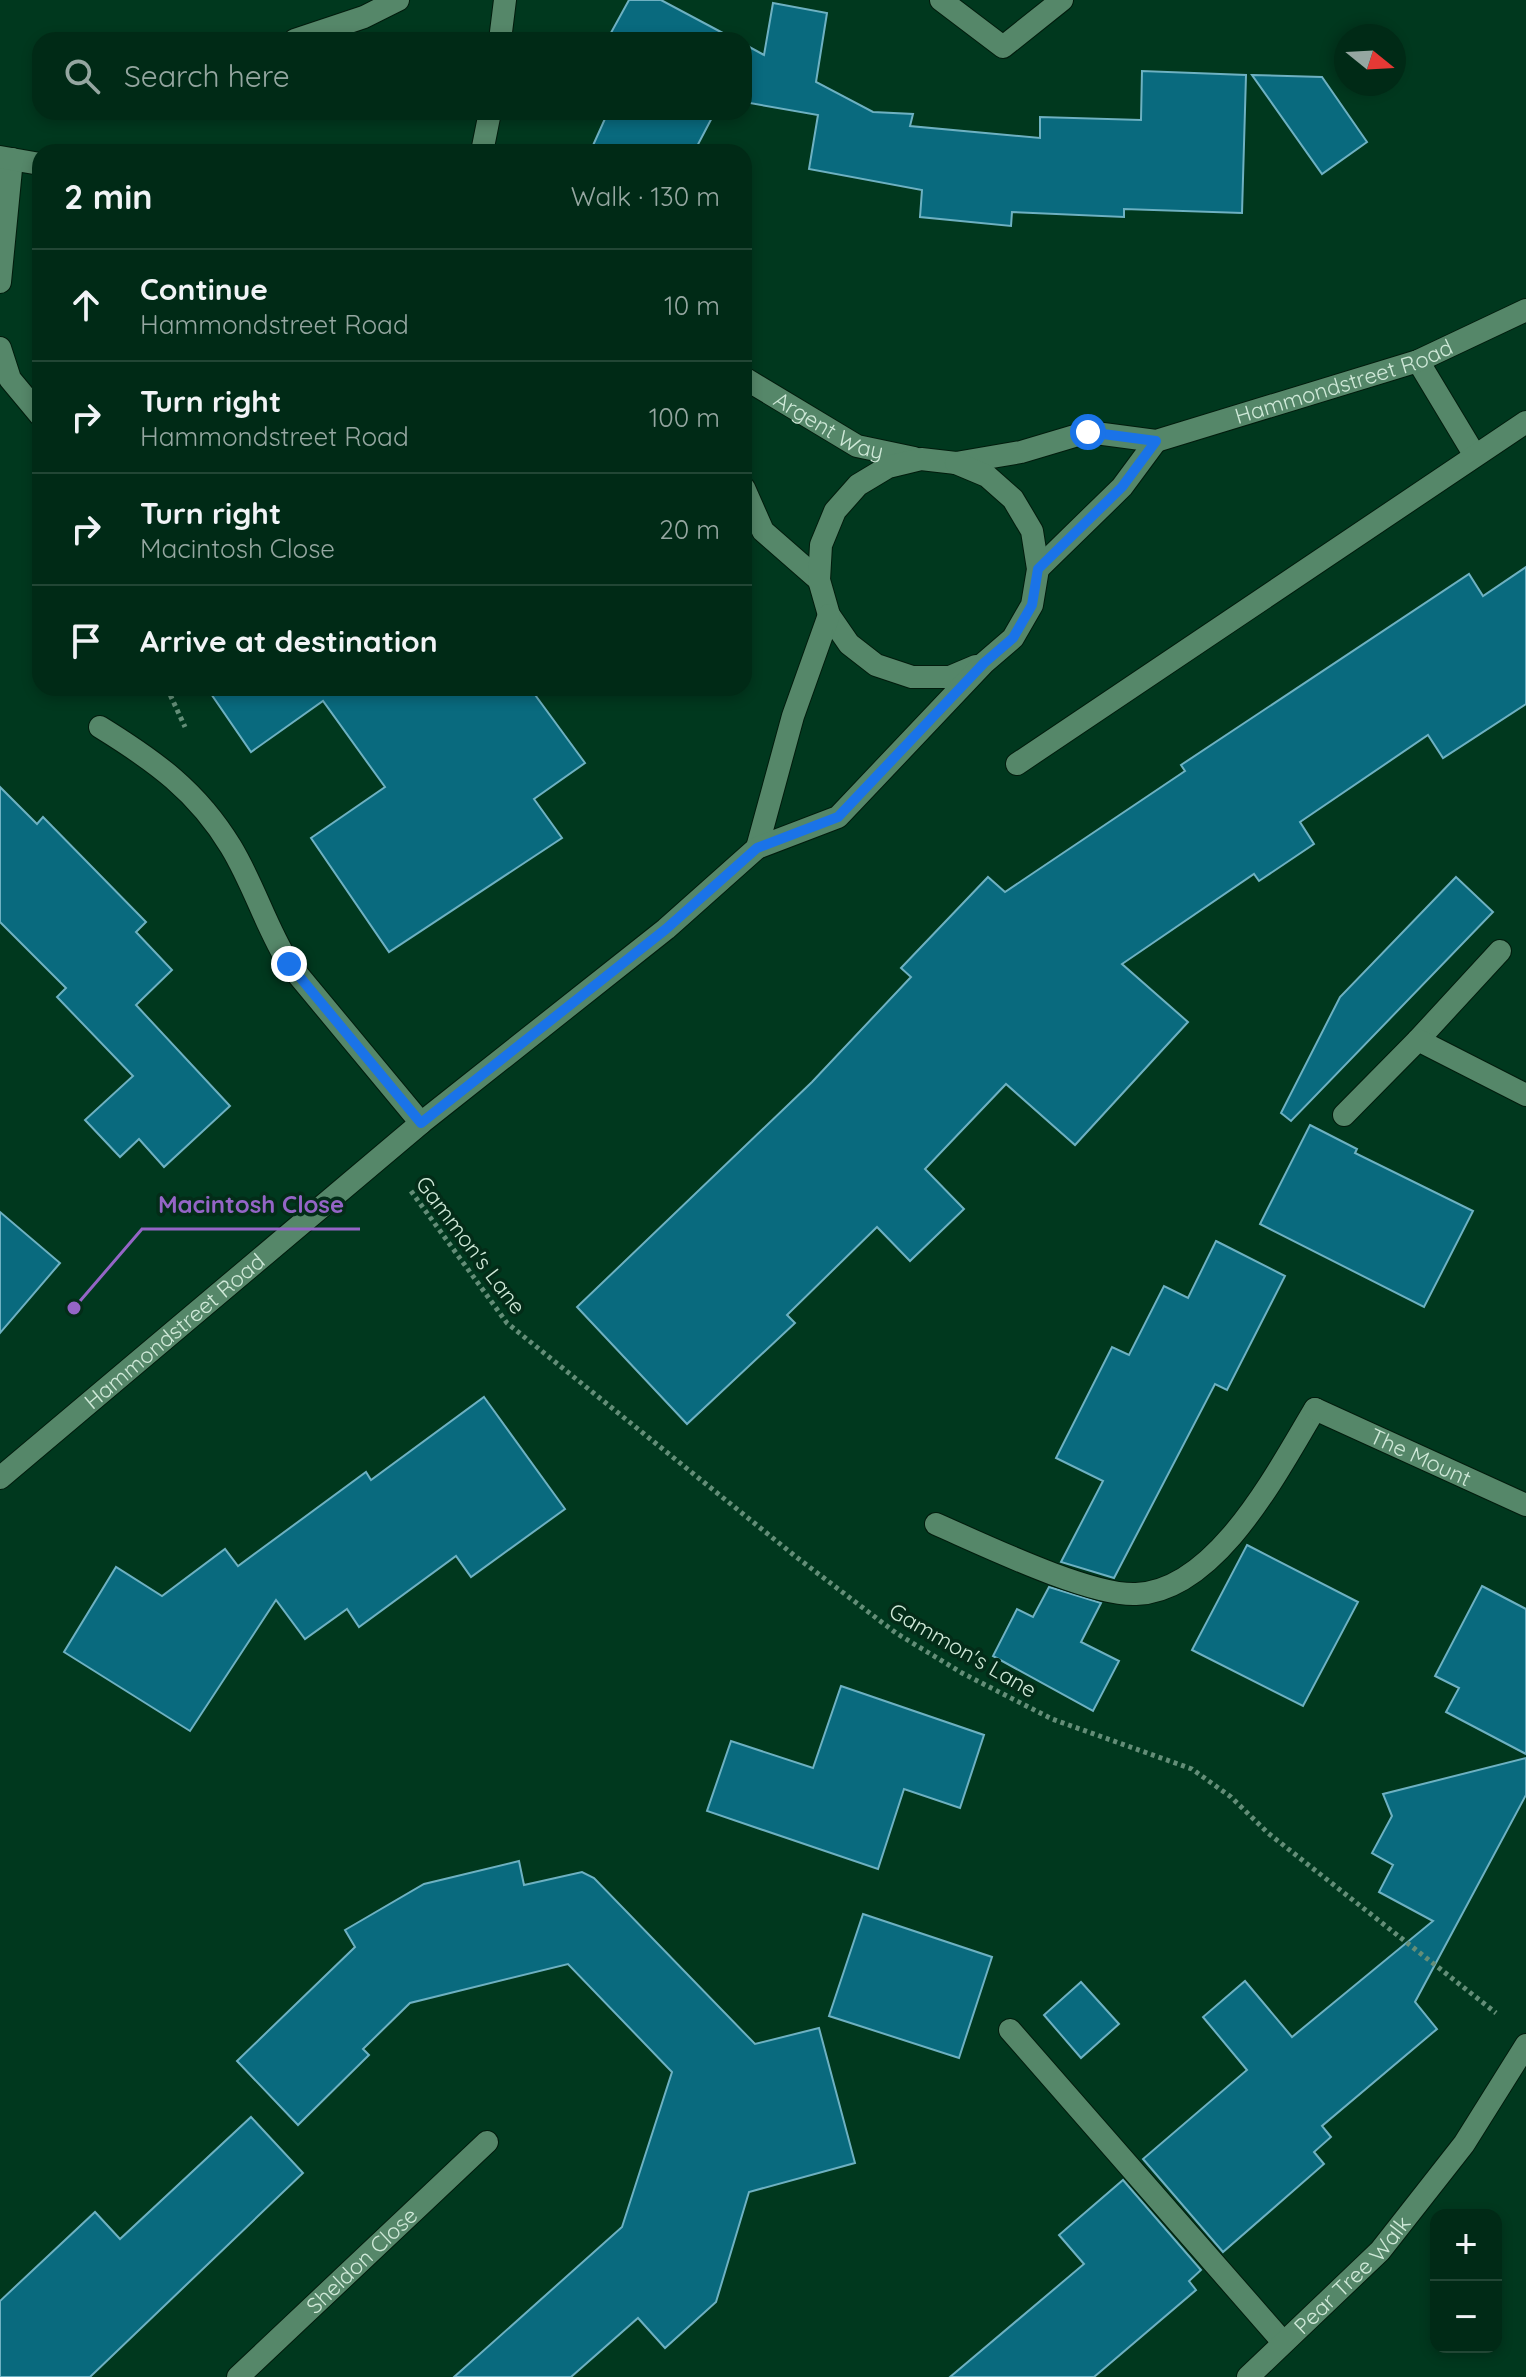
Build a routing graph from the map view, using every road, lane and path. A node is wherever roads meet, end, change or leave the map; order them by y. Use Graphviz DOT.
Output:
graph roads {
  1 [pos="398,0"];
  2 [pos="505,0"];
  3 [pos="941,0"];
  4 [pos="1062,0"];
  5 [pos="319,32"];
  6 [pos="501,32"];
  7 [pos="488,120"];
  8 [pos="484,144"];
  9 [pos="6,158"];
  10 [pos="32,163"];
  11 [pos="0,282"];
  12 [pos="1526,310"];
  13 [pos="0,348"];
  14 [pos="1418,361"];
  15 [pos="752,383"];
  16 [pos="32,405"];
  17 [pos="1526,422"];
  18 [pos="1156,441"];
  19 [pos="1474,454"];
  20 [pos="921,459"];
  21 [pos="956,463"];
  22 [pos="752,506"];
  23 [pos="1038,569"];
  24 [pos="819,580"];
  25 [pos="829,615"];
  26 [pos="984,663"];
  27 [pos="100,727"];
  28 [pos="1017,764"];
  29 [pos="757,848"];
  30 [pos="1500,951"];
  31 [pos="1418,1040"];
  32 [pos="1526,1095"];
  33 [pos="1344,1115"];
  34 [pos="421,1123"];
  35 [pos="384,1155"];
  36 [pos="0,1478"];
  37 [pos="1526,1505"];
  38 [pos="936,1524"];
  39 [pos="1502,2017"];
  40 [pos="1010,2030"];
  41 [pos="1526,2045"];
  42 [pos="487,2142"];
  43 [pos="1283,2342"];
  44 [pos="238,2377"];
  45 [pos="1248,2377"];
  1 -- 5 [label="street"];
  2 -- 6 [label="street"];
  3 -- 4 [label="street"];
  7 -- 8 [label="street"];
  9 -- 10 [label="street"];
  9 -- 11 [label="street"];
  12 -- 14 [label="street, Hammondstreet Road"];
  13 -- 16 [label="street"];
  14 -- 18 [label="street, Hammondstreet Road"];
  14 -- 19 [label="street"];
  15 -- 20 [label="street, Argent Way"];
  17 -- 19 [label="street"];
  18 -- 21 [label="street, Hammondstreet Road"];
  18 -- 23 [label="street"];
  19 -- 28 [label="street"];
  20 -- 21 [label="street, Hammondstreet Road"];
  20 -- 24 [label="street, Hammondstreet Road"];
  21 -- 23 [label="street, Hammondstreet Road"];
  22 -- 24 [label="street"];
  23 -- 26 [label="street, Hammondstreet Road"];
  24 -- 25 [label="street, Hammondstreet Road"];
  25 -- 26 [label="street, Hammondstreet Road"];
  25 -- 29 [label="street"];
  26 -- 29 [label="street, Hammondstreet Road"];
  27 -- 34 [label="street"];
  29 -- 34 [label="street, Hammondstreet Road"];
  30 -- 31 [label="street"];
  31 -- 32 [label="street"];
  31 -- 33 [label="street"];
  34 -- 35 [label="street, Hammondstreet Road"];
  35 -- 36 [label="street, Hammondstreet Road"];
  35 -- 39 [label="path, Gammon's Lane"];
  37 -- 38 [label="street, The Mount"];
  40 -- 43 [label="street"];
  41 -- 43 [label="street, Pear Tree Walk"];
  42 -- 44 [label="street, Sheldon Close"];
  43 -- 45 [label="street, Pear Tree Walk"];
}
